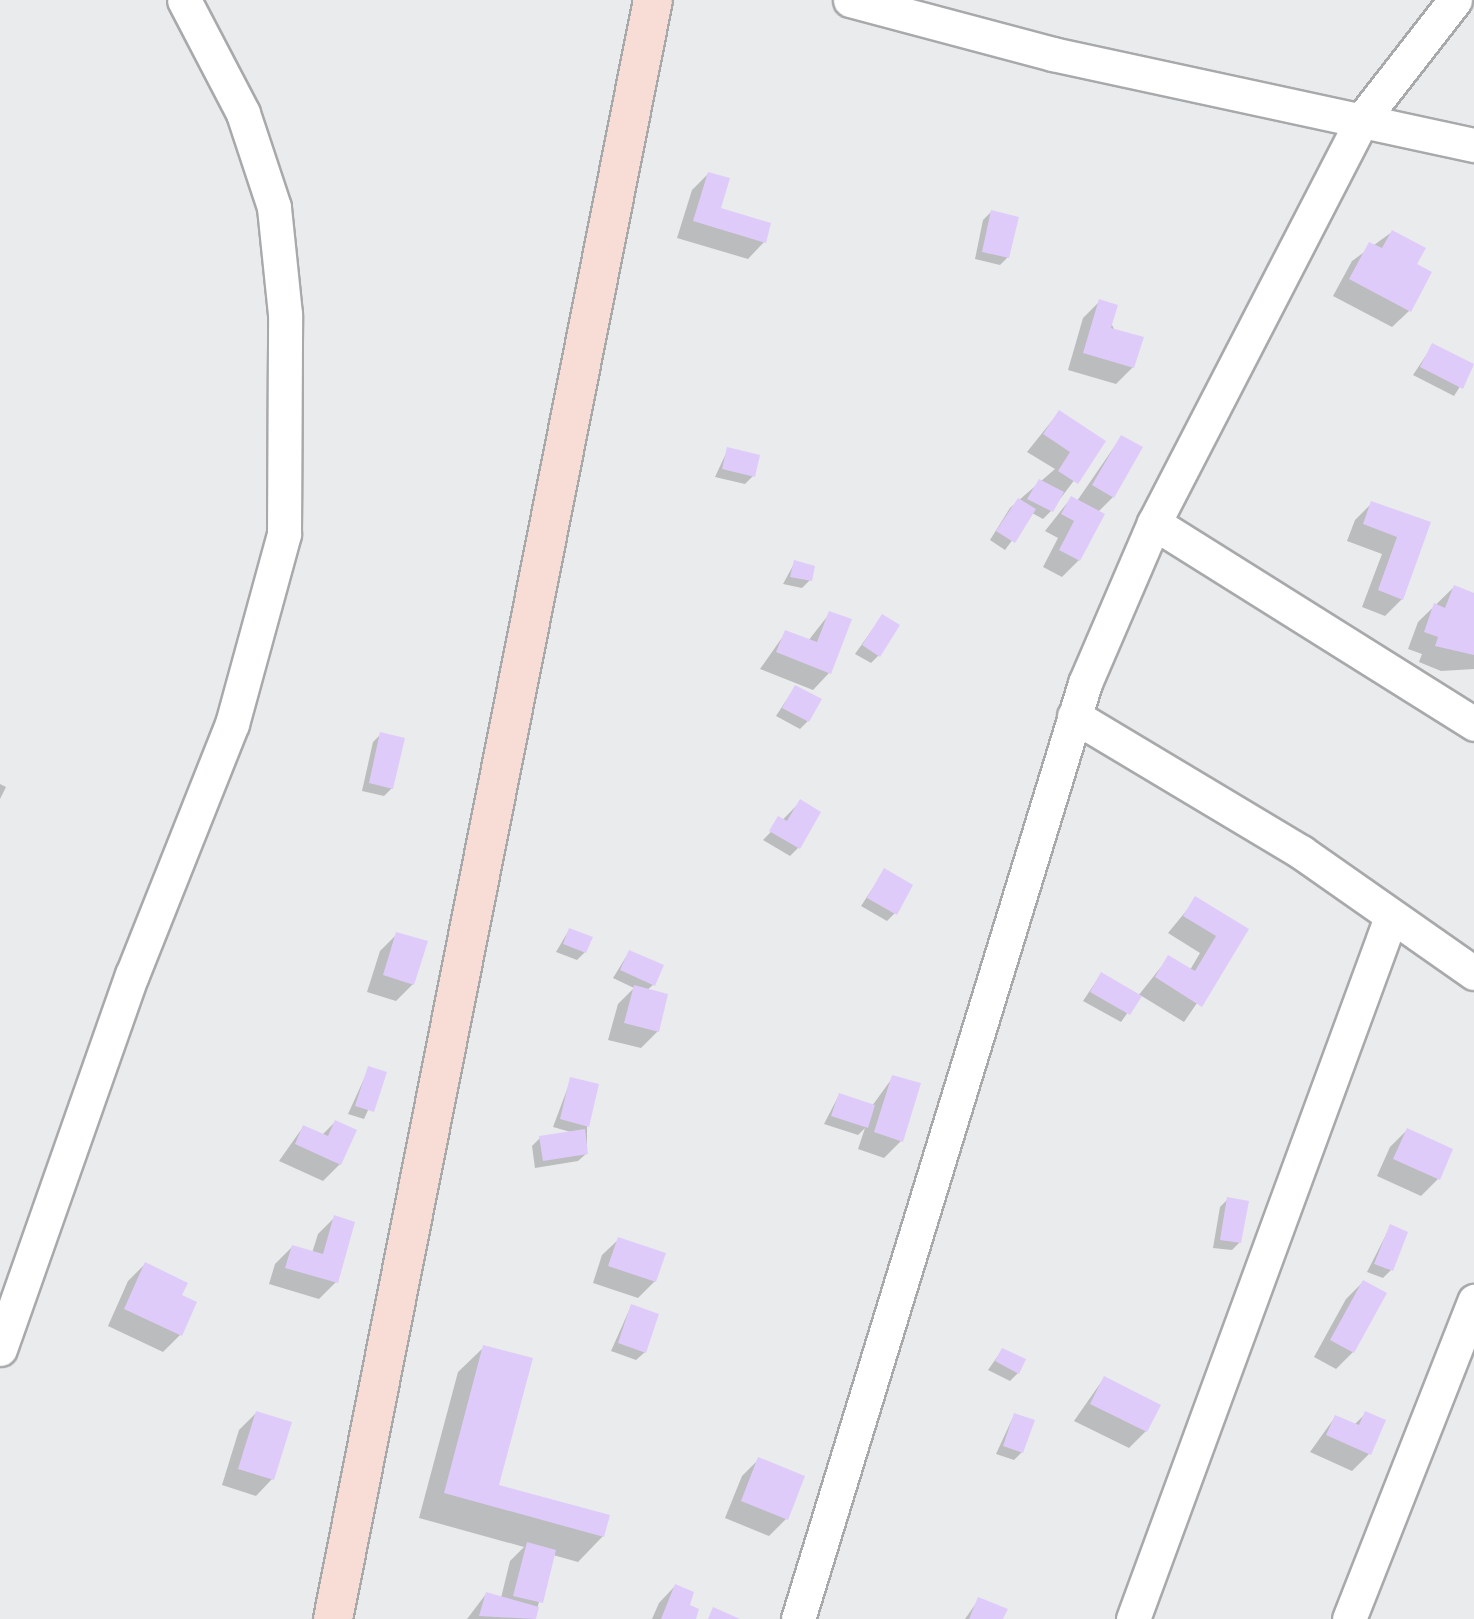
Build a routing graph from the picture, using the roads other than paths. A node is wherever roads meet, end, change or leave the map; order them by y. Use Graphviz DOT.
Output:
graph roads {
  1 [pos="184,0"];
  2 [pos="653,0"];
  3 [pos="850,0"];
  4 [pos="1455,0"];
  5 [pos="1364,117"];
  6 [pos="1474,145"];
  7 [pos="1154,523"];
  8 [pos="1074,716"];
  9 [pos="1474,724"];
  10 [pos="1391,917"];
  11 [pos="1474,973"];
  12 [pos="1474,1301"];
  13 [pos="0,1349"];
  14 [pos="333,1619"];
  15 [pos="798,1619"];
  16 [pos="1133,1619"];
  17 [pos="1349,1619"];
  1 -- 13 [label="street"];
  2 -- 14 [label="street"];
  3 -- 5 [label="street"];
  4 -- 5 [label="street"];
  5 -- 6 [label="street"];
  5 -- 7 [label="street"];
  7 -- 8 [label="street"];
  7 -- 9 [label="street"];
  8 -- 10 [label="street"];
  8 -- 15 [label="street"];
  10 -- 11 [label="street"];
  10 -- 16 [label="street"];
  12 -- 17 [label="street"];
}
